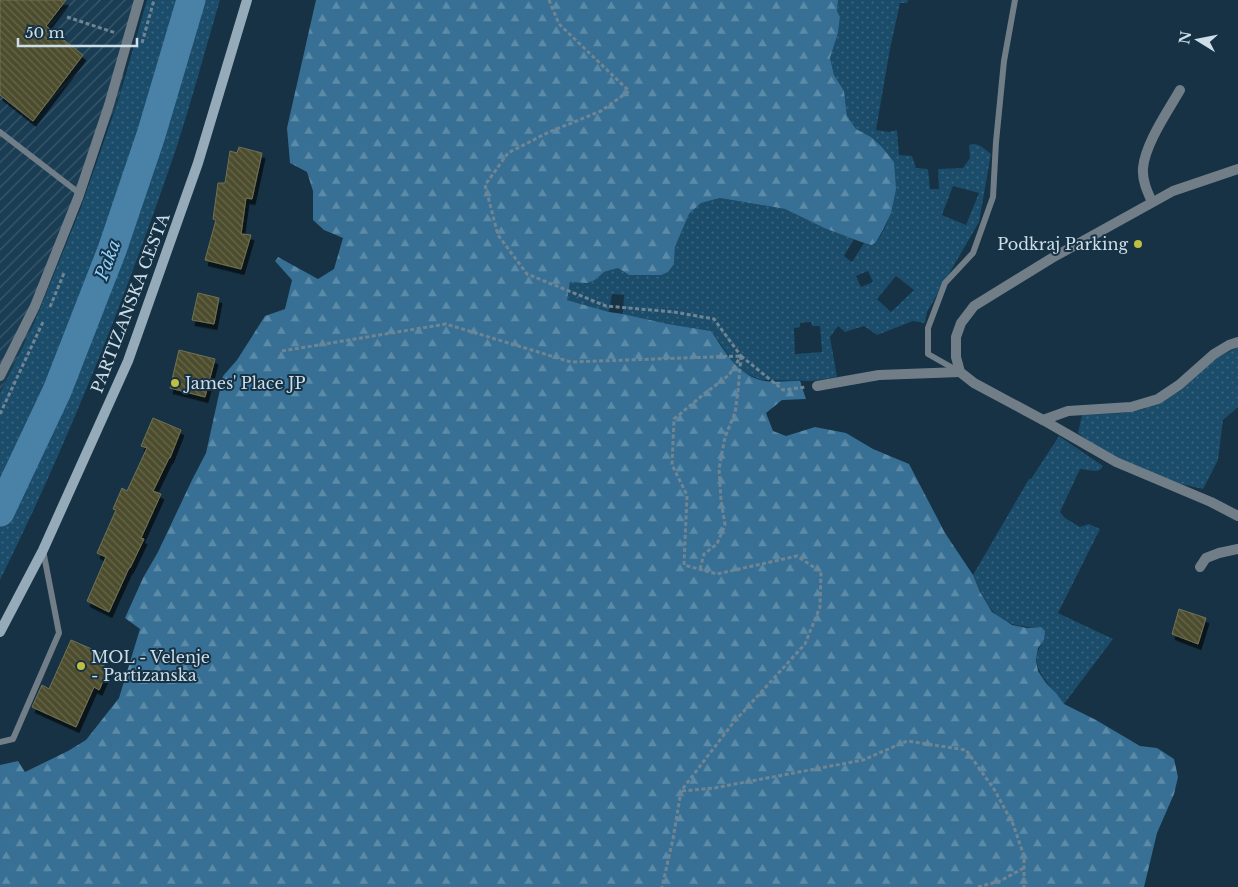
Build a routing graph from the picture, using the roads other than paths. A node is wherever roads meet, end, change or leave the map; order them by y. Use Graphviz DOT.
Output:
graph roads {
  1 [pos="140,0"];
  2 [pos="247,0"];
  3 [pos="1016,0"];
  4 [pos="1180,90"];
  5 [pos="0,132"];
  6 [pos="1238,169"];
  7 [pos="79,193"];
  8 [pos="1152,202"];
  9 [pos="1238,342"];
  10 [pos="960,372"];
  11 [pos="0,376"];
  12 [pos="818,386"];
  13 [pos="1043,420"];
  14 [pos="1238,516"];
  15 [pos="1238,548"];
  16 [pos="43,550"];
  17 [pos="1200,567"];
  18 [pos="0,632"];
  19 [pos="0,742"];
  1 -- 7 [label="street"];
  2 -- 16 [label="main road, PARTIZANSKA CESTA"];
  3 -- 10 [label="lane"];
  4 -- 8 [label="street"];
  5 -- 7 [label="lane"];
  6 -- 8 [label="street"];
  7 -- 11 [label="street"];
  8 -- 10 [label="street"];
  9 -- 13 [label="street"];
  10 -- 12 [label="street"];
  10 -- 13 [label="street"];
  13 -- 14 [label="street"];
  15 -- 17 [label="street"];
  16 -- 18 [label="main road, PARTIZANSKA CESTA"];
  16 -- 19 [label="lane"];
}
